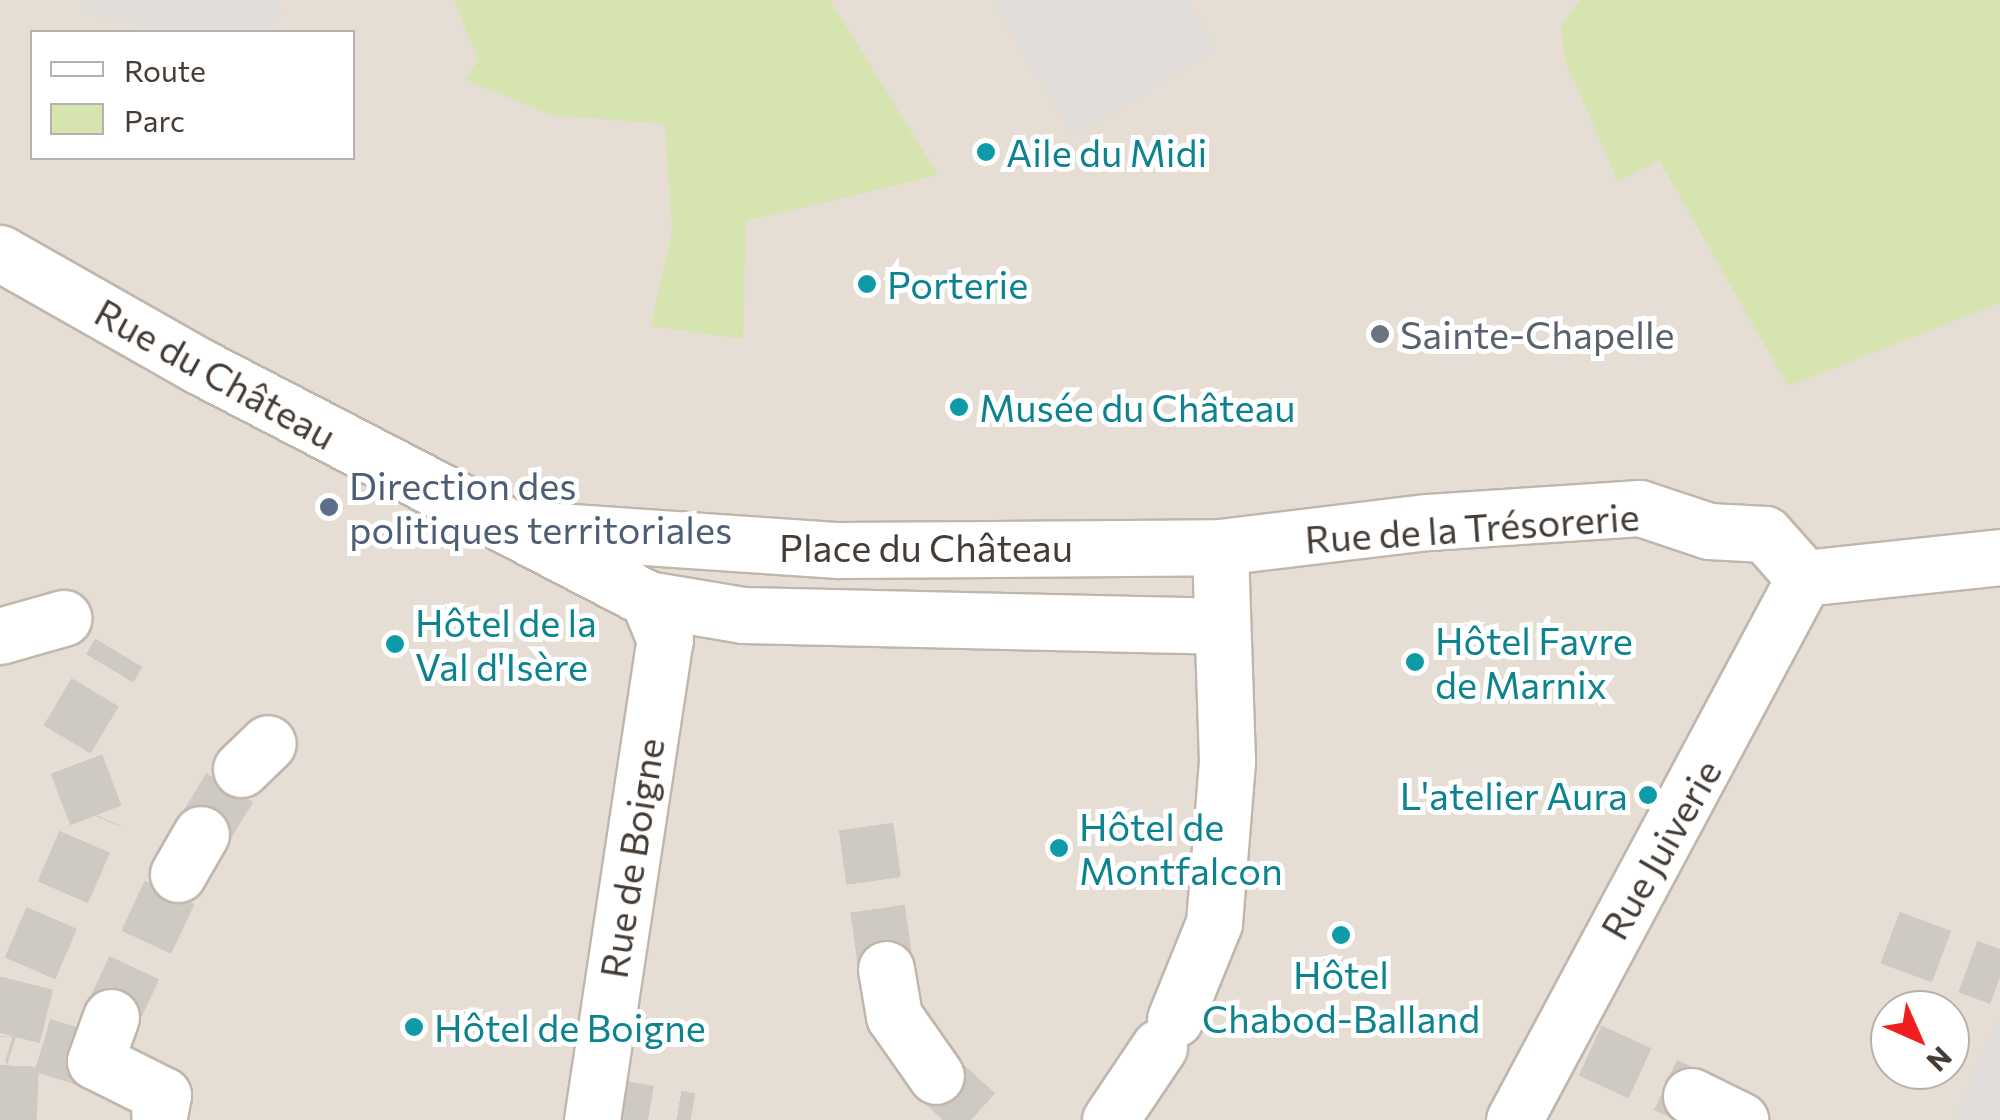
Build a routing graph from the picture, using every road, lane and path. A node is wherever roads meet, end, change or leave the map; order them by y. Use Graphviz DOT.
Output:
graph roads {
  1 [pos="0,253"];
  2 [pos="513,528"];
  3 [pos="1220,547"];
  4 [pos="2000,556"];
  5 [pos="1804,578"];
  6 [pos="648,599"];
  7 [pos="62,618"];
  8 [pos="1222,626"];
  9 [pos="0,636"];
  10 [pos="886,969"];
  11 [pos="111,1017"];
  12 [pos="936,1076"];
  13 [pos="1691,1096"];
  14 [pos="159,1115"];
  15 [pos="592,1120"];
  16 [pos="1110,1120"];
  17 [pos="1514,1120"];
  18 [pos="1740,1120"];
  1 -- 2 [label="street, Rue du Château"];
  2 -- 3 [label="street, Place du Château"];
  2 -- 6 [label="street, Rue du Château"];
  3 -- 5 [label="street, Rue de la Trésorerie"];
  3 -- 8 [label="street"];
  4 -- 5 [label="street"];
  5 -- 17 [label="street, Rue Juiverie"];
  6 -- 8 [label="street, Place du Château"];
  6 -- 15 [label="street, Rue de Boigne"];
  7 -- 9 [label="street"];
  8 -- 16 [label="street"];
  10 -- 12 [label="street"];
  11 -- 14 [label="street"];
  13 -- 18 [label="street"];
}
